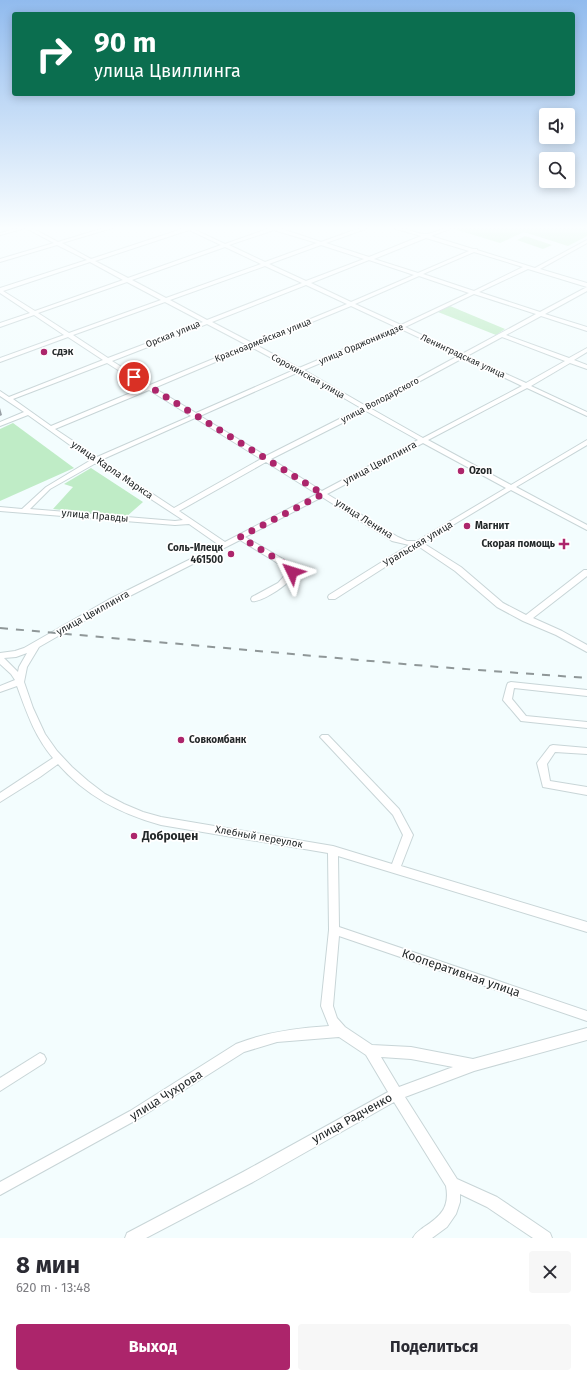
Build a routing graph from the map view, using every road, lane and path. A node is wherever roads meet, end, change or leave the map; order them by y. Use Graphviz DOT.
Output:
graph roads {
  1 [pos="16,285"];
  2 [pos="112,285"];
  3 [pos="139,285"];
  4 [pos="208,285"];
  5 [pos="301,285"];
  6 [pos="310,285"];
  7 [pos="395,285"];
  8 [pos="451,285"];
  9 [pos="492,285"];
  10 [pos="587,289"];
  11 [pos="0,290"];
  12 [pos="475,293"];
  13 [pos="167,300"];
  14 [pos="351,304"];
  15 [pos="34,313"];
  16 [pos="540,314"];
  17 [pos="206,321"];
  18 [pos="0,325"];
  19 [pos="401,327"];
  20 [pos="587,329"];
  21 [pos="69,335"];
  22 [pos="502,335"];
  23 [pos="251,345"];
  24 [pos="587,350"];
  25 [pos="462,356"];
  26 [pos="0,360"];
  27 [pos="569,360"];
  28 [pos="109,361"];
  29 [pos="587,367"];
  30 [pos="299,370"];
  31 [pos="526,386"];
  32 [pos="149,387"];
  33 [pos="0,394"];
  34 [pos="9,400"];
  35 [pos="366,408"];
  36 [pos="28,413"];
  37 [pos="587,414"];
  38 [pos="196,416"];
  39 [pos="0,424"];
  40 [pos="51,428"];
  41 [pos="422,440"];
  42 [pos="587,442"];
  43 [pos="266,459"];
  44 [pos="96,460"];
  45 [pos="512,488"];
  46 [pos="323,494"];
  47 [pos="0,509"];
  48 [pos="25,510"];
  49 [pos="174,512"];
  50 [pos="190,522"];
  51 [pos="587,528"];
  52 [pos="240,537"];
  53 [pos="418,543"];
  54 [pos="225,545"];
  55 [pos="587,572"];
  56 [pos="332,597"];
  57 [pos="255,600"];
  58 [pos="526,619"];
  59 [pos="37,644"];
  60 [pos="587,649"];
  61 [pos="0,656"];
  62 [pos="0,660"];
  63 [pos="21,681"];
  64 [pos="0,689"];
  65 [pos="587,693"];
  66 [pos="587,725"];
  67 [pos="324,737"];
  68 [pos="587,751"];
  69 [pos="59,758"];
  70 [pos="587,791"];
  71 [pos="0,798"];
  72 [pos="333,850"];
  73 [pos="395,869"];
  74 [pos="587,927"];
  75 [pos="334,930"];
  76 [pos="587,1016"];
  77 [pos="341,1031"];
  78 [pos="587,1034"];
  79 [pos="370,1051"];
  80 [pos="40,1059"];
  81 [pos="474,1065"];
  82 [pos="0,1085"];
  83 [pos="396,1094"];
  84 [pos="452,1184"];
  85 [pos="0,1189"];
  86 [pos="132,1238"];
  87 [pos="420,1238"];
  88 [pos="545,1238"];
  1 -- 11 [label="street"];
  2 -- 15 [label="street"];
  3 -- 13 [label="street, Сорокинская улица"];
  4 -- 13 [label="street"];
  5 -- 17 [label="street, Орская улица"];
  6 -- 14 [label="street, Ленинградская улица"];
  7 -- 14 [label="street, Красноармейская улица"];
  8 -- 12 [label="street"];
  9 -- 12 [label="street, улица Орджоникидзе"];
  10 -- 16 [label="street, улица Володарского"];
  11 -- 15 [label="street, улица Ленина"];
  12 -- 16 [label="street"];
  12 -- 19 [label="street, улица Орджоникидзе"];
  13 -- 17 [label="street, Сорокинская улица"];
  13 -- 21 [label="street"];
  14 -- 19 [label="street, Ленинградская улица"];
  14 -- 23 [label="street, Красноармейская улица"];
  15 -- 18 [label="street"];
  15 -- 21 [label="street, улица Ленина"];
  16 -- 20 [label="street"];
  16 -- 22 [label="street, улица Володарского"];
  17 -- 23 [label="street, Сорокинская улица"];
  17 -- 28 [label="street, Орская улица"];
  19 -- 25 [label="street, Ленинградская улица"];
  19 -- 30 [label="street, улица Орджоникидзе"];
  21 -- 26 [label="street"];
  21 -- 28 [label="street, улица Ленина"];
  22 -- 25 [label="street, улица Володарского"];
  22 -- 27 [label="street"];
  23 -- 30 [label="street, Сорокинская улица"];
  23 -- 32 [label="street, Красноармейская улица"];
  24 -- 27 [label="street, улица Цвиллинга"];
  25 -- 31 [label="street, Ленинградская улица"];
  25 -- 35 [label="street, улица Володарского"];
  27 -- 29 [label="street"];
  27 -- 31 [label="street, улица Цвиллинга"];
  28 -- 32 [label="street, улица Ленина"];
  28 -- 34 [label="street, Орская улица"];
  30 -- 35 [label="street, Сорокинская улица"];
  30 -- 38 [label="street, улица Орджоникидзе"];
  31 -- 37 [label="street, Ленинградская улица"];
  31 -- 41 [label="street, улица Цвиллинга"];
  32 -- 38 [label="street, улица Ленина"];
  32 -- 40 [label="street, Красноармейская улица"];
  33 -- 34 [label="street, улица Карла Маркса"];
  34 -- 36 [label="street, улица Карла Маркса"];
  35 -- 41 [label="street, Сорокинская улица"];
  35 -- 43 [label="street, улица Володарского"];
  36 -- 39 [label="street"];
  36 -- 40 [label="street, улица Карла Маркса"];
  38 -- 43 [label="street, улица Ленина"];
  38 -- 44 [label="street, улица Орджоникидзе"];
  40 -- 44 [label="street, улица Карла Маркса"];
  41 -- 45 [label="street, Сорокинская улица"];
  41 -- 46 [label="street, улица Цвиллинга"];
  42 -- 45 [label="street, Уральская улица"];
  43 -- 46 [label="street, улица Ленина"];
  43 -- 49 [label="street, улица Володарского"];
  44 -- 48 [label="street, улица Орджоникидзе"];
  44 -- 49 [label="street, улица Карла Маркса"];
  45 -- 51 [label="street, Сорокинская улица"];
  45 -- 53 [label="street, Уральская улица"];
  46 -- 52 [label="street, улица Цвиллинга"];
  46 -- 53 [label="street, улица Ленина"];
  47 -- 48 [label="street, улица Правды"];
  48 -- 50 [label="street, улица Правды"];
  49 -- 50 [label="street, улица Карла Маркса"];
  50 -- 54 [label="street, улица Карла Маркса"];
  52 -- 54 [label="street, улица Цвиллинга"];
  52 -- 57 [label="street"];
  53 -- 56 [label="street, Уральская улица"];
  53 -- 58 [label="street, улица Ленина"];
  54 -- 59 [label="street, улица Цвиллинга"];
  55 -- 58 [label="street"];
  58 -- 60 [label="street, улица Ленина"];
  59 -- 61 [label="street, улица Цвиллинга"];
  59 -- 63 [label="street"];
  62 -- 63 [label="street, Хлебный переулок"];
  63 -- 64 [label="street"];
  63 -- 69 [label="street, Хлебный переулок"];
  65 -- 66 [label="street"];
  67 -- 73 [label="street"];
  68 -- 70 [label="street"];
  69 -- 71 [label="street"];
  69 -- 72 [label="street, Хлебный переулок"];
  72 -- 73 [label="street, Хлебный переулок"];
  72 -- 75 [label="street"];
  73 -- 74 [label="street, Хлебный переулок"];
  75 -- 76 [label="street, Кооперативная улица"];
  75 -- 77 [label="street"];
  77 -- 79 [label="street"];
  77 -- 85 [label="street, улица Чухрова"];
  78 -- 81 [label="street, улица Радченко"];
  79 -- 81 [label="street"];
  79 -- 83 [label="street"];
  80 -- 82 [label="street"];
  81 -- 83 [label="street, улица Радченко"];
  83 -- 84 [label="street"];
  83 -- 86 [label="street, улица Радченко"];
  84 -- 87 [label="street"];
  84 -- 88 [label="street"];
}
